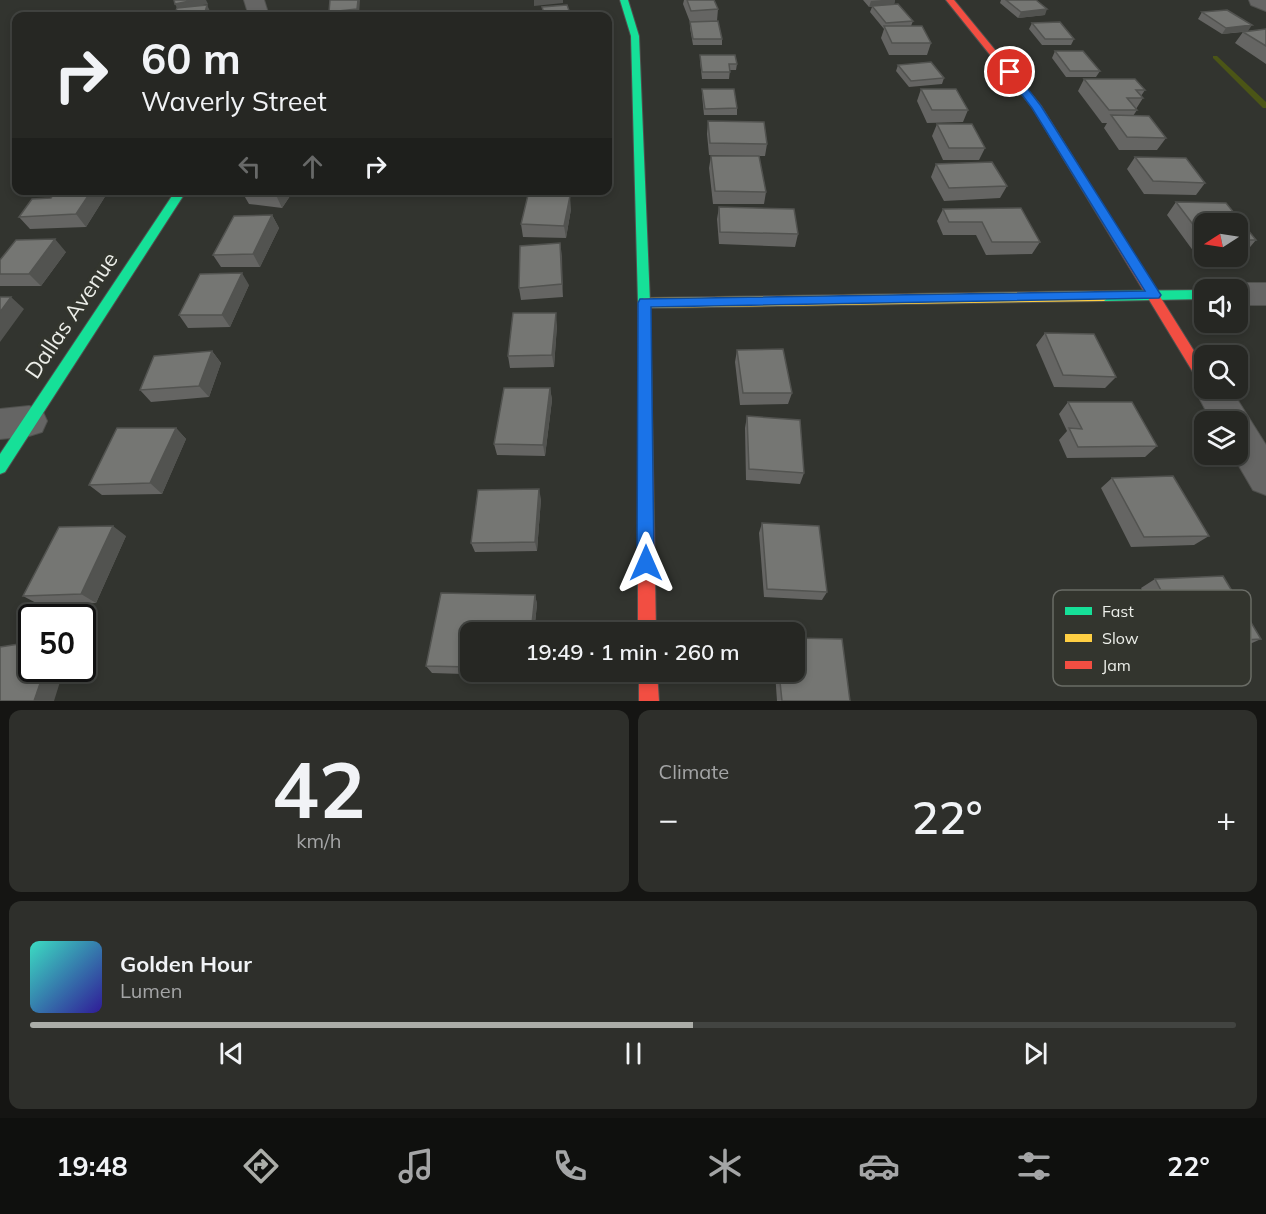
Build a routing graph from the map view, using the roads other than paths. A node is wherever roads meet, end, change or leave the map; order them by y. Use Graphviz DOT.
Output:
graph roads {
  1 [pos="624,0"];
  2 [pos="950,0"];
  3 [pos="1258,1"];
  4 [pos="1266,5"];
  5 [pos="178,195"];
  6 [pos="1248,294"];
  7 [pos="1266,294"];
  8 [pos="1154,295"];
  9 [pos="1194,295"];
  10 [pos="644,303"];
  11 [pos="1194,361"];
  12 [pos="14,423"];
  13 [pos="1248,448"];
  14 [pos="0,468"];
  15 [pos="1266,478"];
  16 [pos="647,622"];
  17 [pos="648,682"];
  18 [pos="649,701"];
  1 -- 10 [label="street"];
  2 -- 8 [label="street"];
  3 -- 4 [label="street"];
  5 -- 12 [label="street, Dallas Avenue"];
  6 -- 7 [label="street"];
  8 -- 9 [label="street"];
  8 -- 10 [label="street"];
  8 -- 11 [label="street"];
  10 -- 16 [label="street"];
  12 -- 14 [label="street, Dallas Avenue"];
  13 -- 15 [label="street"];
  17 -- 18 [label="street"];
}
